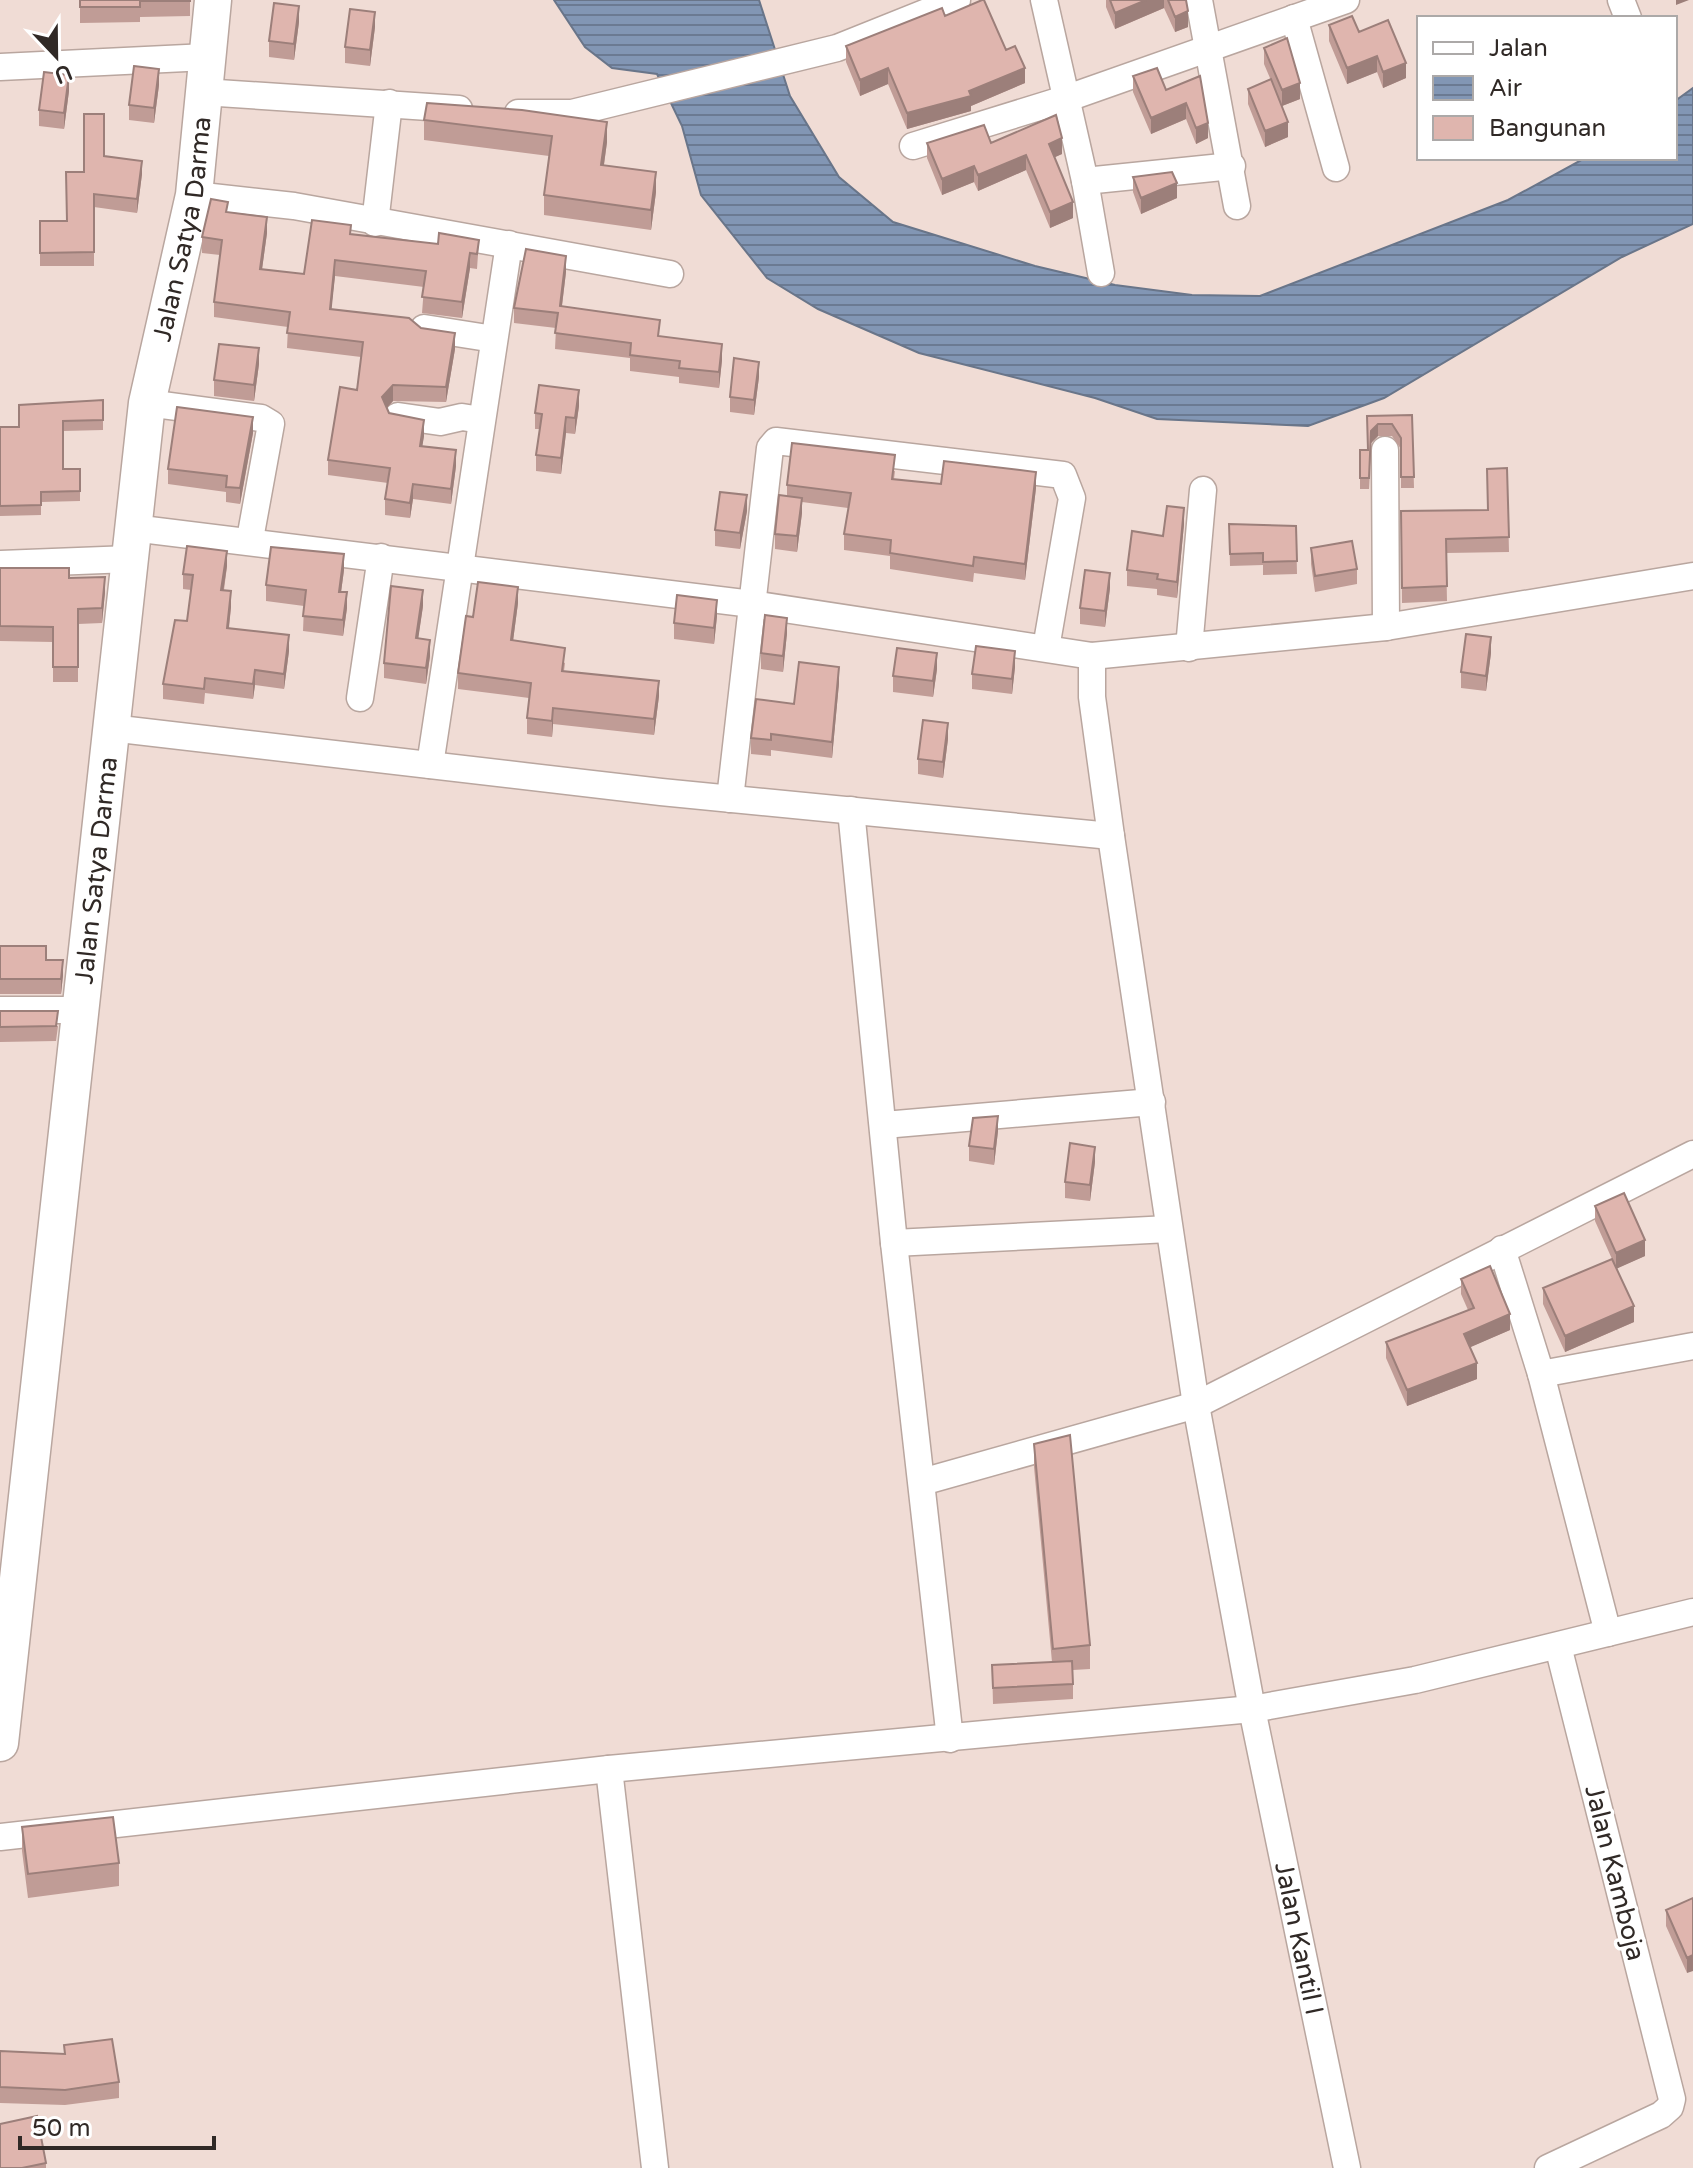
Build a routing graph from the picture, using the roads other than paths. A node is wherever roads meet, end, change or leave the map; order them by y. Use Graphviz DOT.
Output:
graph roads {
  1 [pos="213,0"];
  2 [pos="957,0"];
  3 [pos="1044,0"];
  4 [pos="1199,0"];
  5 [pos="1346,0"];
  6 [pos="1294,18"];
  7 [pos="1210,48"];
  8 [pos="0,67"];
  9 [pos="205,75"];
  10 [pos="1065,99"];
  11 [pos="389,103"];
  12 [pos="913,146"];
  13 [pos="1232,166"];
  14 [pos="1336,168"];
  15 [pos="1085,181"];
  16 [pos="194,195"];
  17 [pos="1237,206"];
  18 [pos="375,223"];
  19 [pos="509,244"];
  20 [pos="1101,273"];
  21 [pos="670,274"];
  22 [pos="424,328"];
  23 [pos="494,339"];
  24 [pos="147,403"];
  25 [pos="398,416"];
  26 [pos="481,420"];
  27 [pos="1385,450"];
  28 [pos="1203,490"];
  29 [pos="250,539"];
  30 [pos="132,543"];
  31 [pos="381,557"];
  32 [pos="0,564"];
  33 [pos="461,567"];
  34 [pos="1693,576"];
  35 [pos="752,604"];
  36 [pos="1386,627"];
  37 [pos="1046,648"];
  38 [pos="1189,648"];
  39 [pos="1092,656"];
  40 [pos="360,698"];
  41 [pos="111,728"];
  42 [pos="430,765"];
  43 [pos="730,799"];
  44 [pos="851,810"];
  45 [pos="1111,836"];
  46 [pos="0,1010"];
  47 [pos="81,1010"];
  48 [pos="1152,1102"];
  49 [pos="884,1125"];
  50 [pos="1693,1154"];
  51 [pos="1169,1229"];
  52 [pos="894,1243"];
  53 [pos="1502,1249"];
  54 [pos="1693,1346"];
  55 [pos="1541,1374"];
  56 [pos="1196,1405"];
  57 [pos="922,1482"];
  58 [pos="1693,1612"];
  59 [pos="1608,1633"];
  60 [pos="1558,1646"];
  61 [pos="1252,1709"];
  62 [pos="950,1739"];
  63 [pos="0,1743"];
  64 [pos="609,1769"];
  65 [pos="0,1837"];
  66 [pos="655,2168"];
  67 [pos="1347,2168"];
  68 [pos="1548,2168"];
  1 -- 9 [label="main road, Jalan Satya Darma"];
  2 -- 11 [label="street"];
  3 -- 10 [label="street"];
  4 -- 7 [label="street"];
  5 -- 6 [label="street"];
  6 -- 7 [label="street"];
  6 -- 14 [label="street"];
  7 -- 10 [label="street"];
  7 -- 13 [label="street"];
  8 -- 9 [label="street"];
  9 -- 11 [label="street"];
  9 -- 16 [label="main road, Jalan Satya Darma"];
  10 -- 12 [label="street"];
  10 -- 15 [label="street"];
  11 -- 18 [label="street"];
  13 -- 15 [label="street"];
  13 -- 17 [label="street"];
  15 -- 20 [label="street"];
  16 -- 18 [label="street"];
  16 -- 24 [label="main road, Jalan Satya Darma"];
  18 -- 19 [label="street"];
  19 -- 21 [label="street"];
  19 -- 23 [label="street"];
  22 -- 23 [label="street"];
  23 -- 26 [label="street"];
  24 -- 29 [label="street"];
  24 -- 30 [label="main road, Jalan Satya Darma"];
  25 -- 26 [label="street"];
  26 -- 33 [label="street"];
  27 -- 36 [label="street"];
  28 -- 38 [label="street"];
  29 -- 30 [label="street"];
  29 -- 31 [label="street"];
  30 -- 32 [label="street"];
  30 -- 41 [label="main road, Jalan Satya Darma"];
  31 -- 33 [label="street"];
  31 -- 40 [label="street"];
  33 -- 35 [label="street"];
  33 -- 42 [label="street"];
  34 -- 36 [label="street"];
  35 -- 37 [label="street"];
  35 -- 37 [label="street"];
  35 -- 43 [label="street"];
  36 -- 38 [label="street"];
  37 -- 39 [label="street"];
  38 -- 39 [label="street"];
  39 -- 45 [label="street, Jalan Kantil I"];
  41 -- 42 [label="street"];
  41 -- 47 [label="main road, Jalan Satya Darma"];
  42 -- 43 [label="street"];
  43 -- 44 [label="street"];
  44 -- 45 [label="street"];
  44 -- 49 [label="street"];
  45 -- 48 [label="street, Jalan Kantil I"];
  46 -- 47 [label="street"];
  47 -- 63 [label="main road, Jalan Satya Darma"];
  48 -- 49 [label="street"];
  48 -- 51 [label="street, Jalan Kantil I"];
  49 -- 52 [label="street"];
  50 -- 53 [label="street"];
  51 -- 52 [label="street"];
  51 -- 56 [label="street, Jalan Kantil I"];
  52 -- 57 [label="street"];
  53 -- 55 [label="street"];
  53 -- 56 [label="street"];
  54 -- 55 [label="street"];
  55 -- 59 [label="street"];
  56 -- 57 [label="street"];
  56 -- 61 [label="street, Jalan Kantil I"];
  57 -- 62 [label="street"];
  58 -- 59 [label="street"];
  59 -- 60 [label="street"];
  60 -- 61 [label="street"];
  60 -- 68 [label="street, Jalan Kamboja"];
  61 -- 62 [label="street"];
  61 -- 67 [label="street, Jalan Kantil I"];
  62 -- 64 [label="street"];
  64 -- 65 [label="street"];
  64 -- 66 [label="street"];
}
